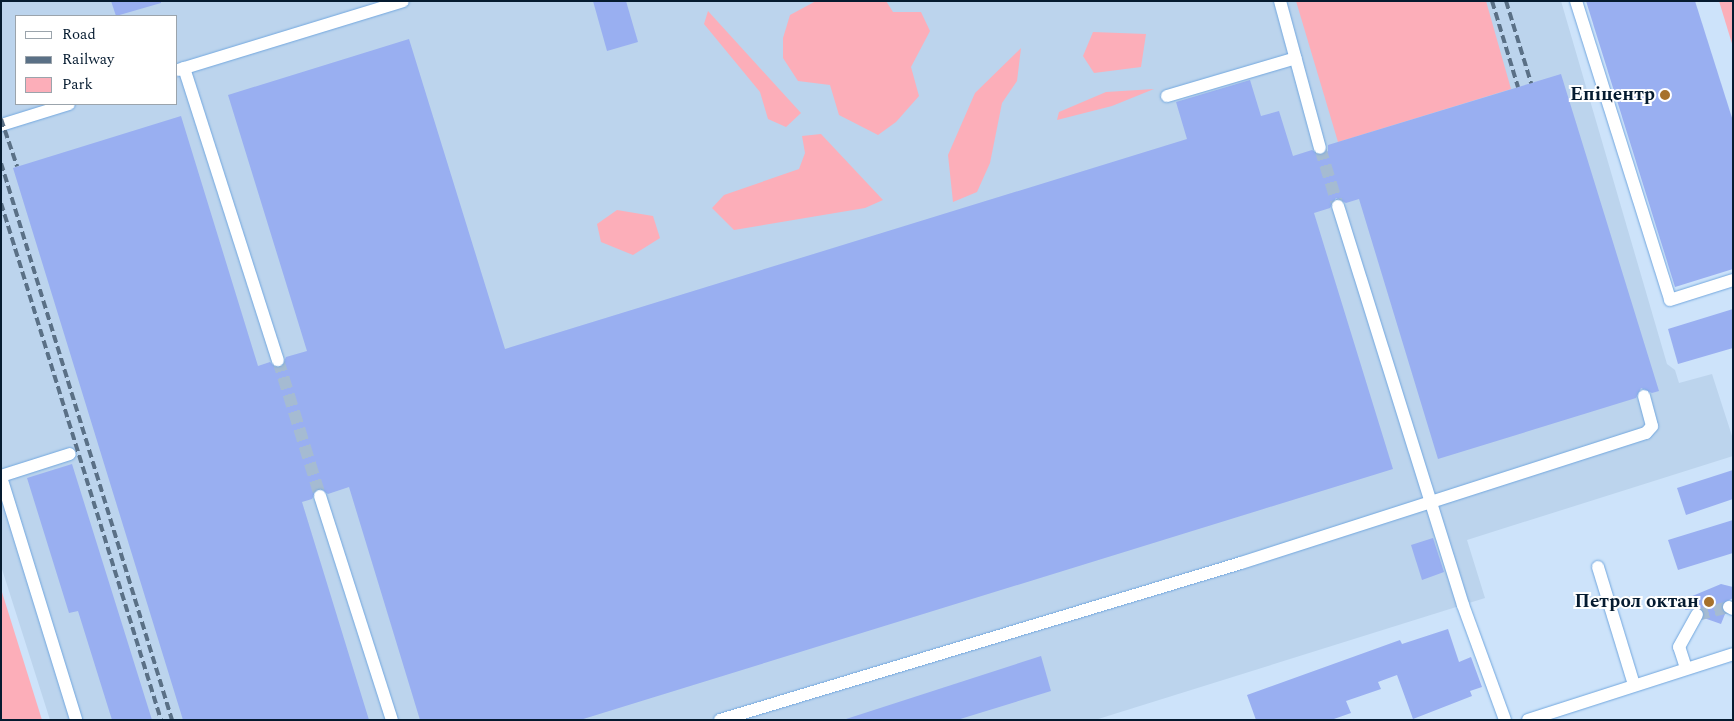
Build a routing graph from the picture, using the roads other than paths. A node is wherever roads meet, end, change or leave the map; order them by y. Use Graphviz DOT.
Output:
graph roads {
  1 [pos="403,1"];
  2 [pos="1280,1"];
  3 [pos="1576,1"];
  4 [pos="1296,58"];
  5 [pos="180,69"];
  6 [pos="1167,96"];
  7 [pos="66,105"];
  8 [pos="1,125"];
  9 [pos="1320,148"];
  10 [pos="1338,206"];
  11 [pos="1733,280"];
  12 [pos="278,360"];
  13 [pos="1644,396"];
  14 [pos="70,454"];
  15 [pos="1,476"];
  16 [pos="320,496"];
  17 [pos="1431,504"];
  18 [pos="1598,566"];
  19 [pos="1697,615"];
  20 [pos="1733,654"];
  21 [pos="1686,668"];
  22 [pos="1634,685"];
  23 [pos="76,720"];
  24 [pos="392,720"];
  25 [pos="720,720"];
  26 [pos="1505,720"];
  27 [pos="1528,720"];
  1 -- 5 [label="street"];
  2 -- 4 [label="street"];
  3 -- 11 [label="street"];
  4 -- 6 [label="street"];
  4 -- 9 [label="street"];
  5 -- 12 [label="street"];
  7 -- 8 [label="street"];
  10 -- 17 [label="street"];
  13 -- 17 [label="street"];
  14 -- 15 [label="street"];
  15 -- 23 [label="street"];
  16 -- 24 [label="street"];
  17 -- 25 [label="street"];
  17 -- 26 [label="street"];
  18 -- 22 [label="street"];
  19 -- 21 [label="street"];
  20 -- 21 [label="street"];
  21 -- 22 [label="street"];
  22 -- 27 [label="street"];
}
